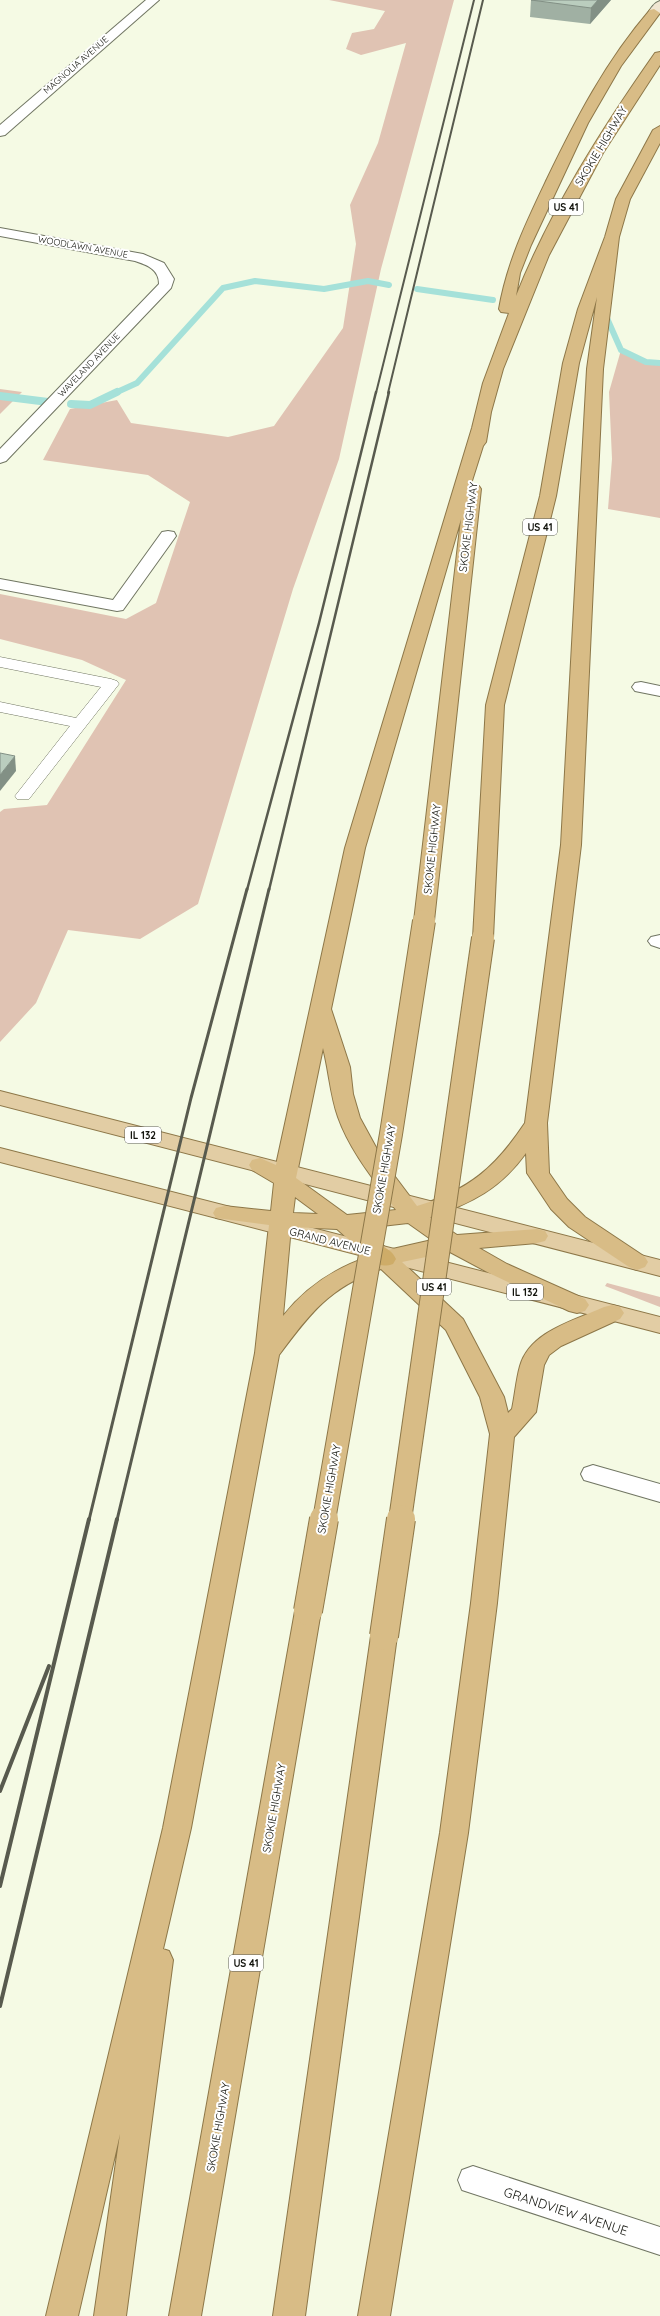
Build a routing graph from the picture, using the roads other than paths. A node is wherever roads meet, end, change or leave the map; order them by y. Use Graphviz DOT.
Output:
graph roads {
  1 [pos="153,0"];
  2 [pos="657,9"];
  3 [pos="660,56"];
  4 [pos="660,130"];
  5 [pos="0,132"];
  6 [pos="0,232"];
  7 [pos="612,237"];
  8 [pos="163,269"];
  9 [pos="494,369"];
  10 [pos="480,428"];
  11 [pos="0,458"];
  12 [pos="168,536"];
  13 [pos="0,584"];
  14 [pos="0,662"];
  15 [pos="641,687"];
  16 [pos="660,691"];
  17 [pos="0,707"];
  18 [pos="80,723"];
  19 [pos="23,796"];
  20 [pos="322,1011"];
  21 [pos="0,1098"];
  22 [pos="536,1123"];
  23 [pos="0,1155"];
  24 [pos="260,1165"];
  25 [pos="286,1176"];
  26 [pos="415,1209"];
  27 [pos="344,1222"];
  28 [pos="280,1224"];
  29 [pos="537,1236"];
  30 [pos="454,1244"];
  31 [pos="385,1256"];
  32 [pos="637,1262"];
  33 [pos="660,1268"];
  34 [pos="577,1305"];
  35 [pos="612,1313"];
  36 [pos="660,1325"];
  37 [pos="267,1353"];
  38 [pos="502,1434"];
  39 [pos="593,1474"];
  40 [pos="660,1492"];
  41 [pos="177,1828"];
  42 [pos="473,2180"];
  43 [pos="660,2241"];
  44 [pos="62,2316"];
  45 [pos="110,2316"];
  46 [pos="185,2316"];
  47 [pos="289,2316"];
  48 [pos="374,2316"];
  1 -- 5 [label="street, MAGNOLIA AVENUE"];
  2 -- 9 [label="highway"];
  3 -- 9 [label="highway, SKOKIE HIGHWAY / US 41"];
  4 -- 7 [label="highway, US 41"];
  6 -- 8 [label="street, WOODLAWN AVENUE"];
  7 -- 22 [label="highway"];
  7 -- 47 [label="highway, US 41, bridge"];
  8 -- 11 [label="street, WAVELAND AVENUE"];
  9 -- 10 [label="highway, SKOKIE HIGHWAY / US 41"];
  10 -- 20 [label="highway"];
  10 -- 46 [label="highway, SKOKIE HIGHWAY / US 41, bridge"];
  12 -- 13 [label="street"];
  14 -- 18 [label="lane"];
  15 -- 16 [label="street"];
  17 -- 18 [label="lane"];
  18 -- 19 [label="lane"];
  20 -- 25 [label="highway"];
  20 -- 26 [label="highway"];
  21 -- 24 [label="main road, IL 132"];
  22 -- 26 [label="highway"];
  22 -- 32 [label="highway"];
  23 -- 28 [label="main road, GRAND AVENUE / IL 132"];
  24 -- 25 [label="highway"];
  25 -- 26 [label="main road"];
  25 -- 27 [label="highway"];
  25 -- 28 [label="highway"];
  26 -- 27 [label="highway"];
  26 -- 29 [label="main road"];
  26 -- 30 [label="highway"];
  27 -- 28 [label="highway"];
  27 -- 31 [label="highway"];
  28 -- 31 [label="main road, GRAND AVENUE / IL 132"];
  28 -- 37 [label="highway"];
  29 -- 30 [label="highway"];
  29 -- 32 [label="main road"];
  30 -- 31 [label="highway"];
  30 -- 34 [label="highway"];
  31 -- 34 [label="main road, GRAND AVENUE / IL 132"];
  31 -- 37 [label="highway"];
  31 -- 38 [label="highway"];
  32 -- 33 [label="main road"];
  34 -- 35 [label="main road, GRAND AVENUE / IL 132"];
  35 -- 36 [label="main road, GRAND AVENUE / IL 132"];
  35 -- 38 [label="highway"];
  37 -- 41 [label="highway"];
  38 -- 48 [label="highway"];
  39 -- 40 [label="street"];
  41 -- 44 [label="highway"];
  41 -- 45 [label="highway"];
  42 -- 43 [label="street, GRANDVIEW AVENUE"];
}
